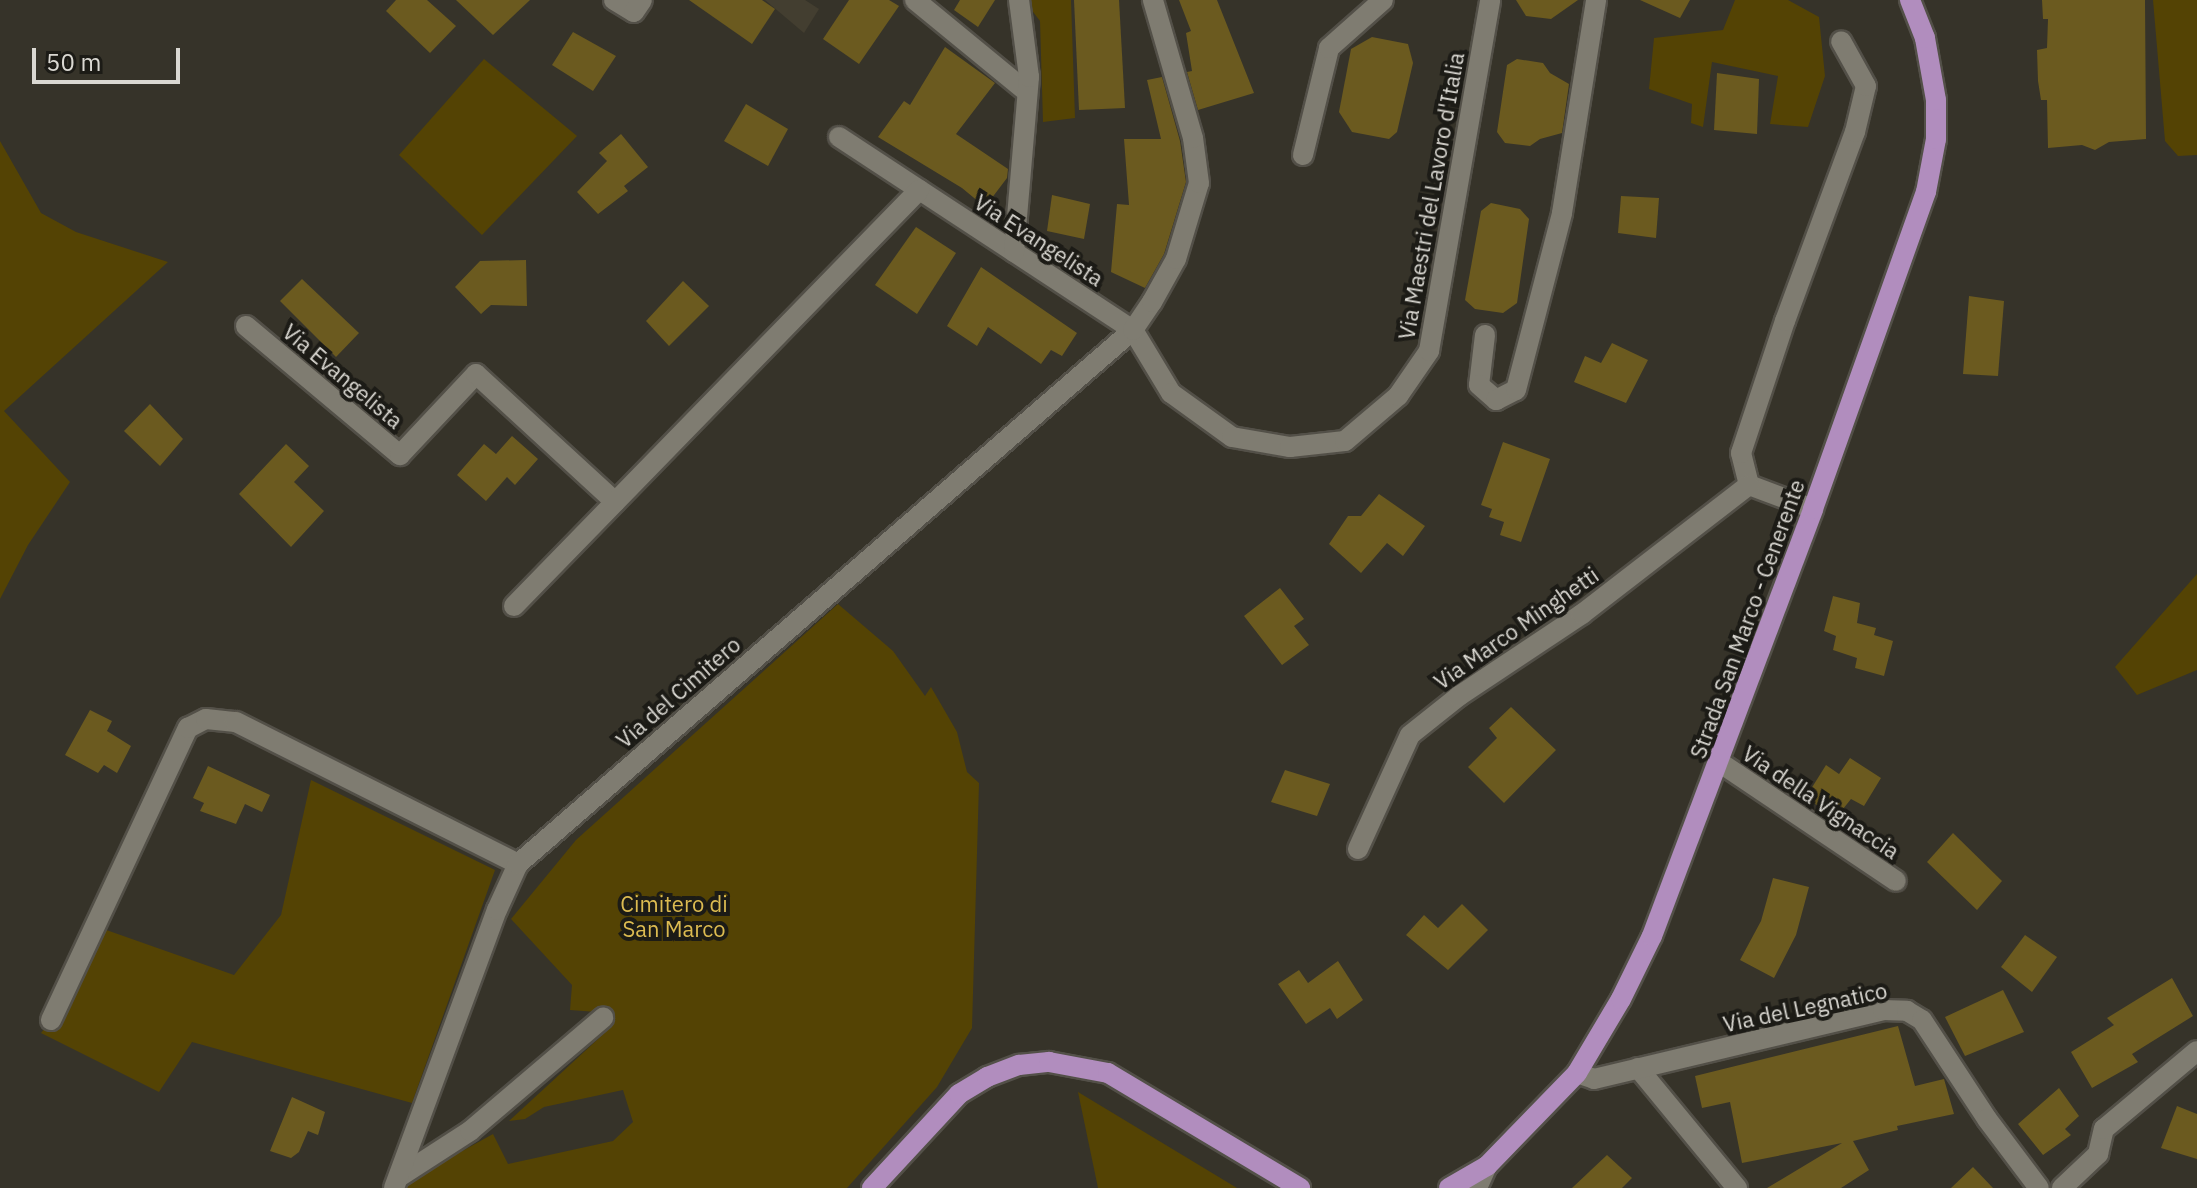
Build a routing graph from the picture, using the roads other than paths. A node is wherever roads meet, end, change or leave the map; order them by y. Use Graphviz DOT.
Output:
graph roads {
  1 [pos="614,0"];
  2 [pos="642,0"];
  3 [pos="915,0"];
  4 [pos="1019,0"];
  5 [pos="1153,0"];
  6 [pos="1383,0"];
  7 [pos="1490,0"];
  8 [pos="1596,0"];
  9 [pos="1910,0"];
  10 [pos="1841,41"];
  11 [pos="1027,92"];
  12 [pos="839,137"];
  13 [pos="1303,155"];
  14 [pos="919,190"];
  15 [pos="1014,252"];
  16 [pos="246,326"];
  17 [pos="1133,330"];
  18 [pos="1485,335"];
  19 [pos="1749,485"];
  20 [pos="615,502"];
  21 [pos="1813,509"];
  22 [pos="514,606"];
  23 [pos="1719,762"];
  24 [pos="1358,849"];
  25 [pos="518,864"];
  26 [pos="1896,881"];
  27 [pos="603,1018"];
  28 [pos="51,1020"];
  29 [pos="2197,1051"];
  30 [pos="1638,1068"];
  31 [pos="1577,1073"];
  32 [pos="1487,1166"];
  33 [pos="397,1182"];
  34 [pos="872,1188"];
  35 [pos="1300,1188"];
  36 [pos="1449,1188"];
  37 [pos="1477,1188"];
  38 [pos="1737,1188"];
  39 [pos="2039,1188"];
  40 [pos="2062,1188"];
  1 -- 2 [label="street"];
  3 -- 11 [label="street"];
  4 -- 11 [label="street"];
  5 -- 17 [label="street, Via del Cimitero"];
  6 -- 13 [label="street"];
  7 -- 17 [label="street, Via Maestri del Lavoro d'Italia"];
  8 -- 18 [label="street"];
  9 -- 21 [label="main road, Strada San Marco - Cenerente"];
  10 -- 19 [label="street"];
  11 -- 15 [label="street"];
  12 -- 14 [label="street, Via Evangelista"];
  14 -- 15 [label="street, Via Evangelista"];
  14 -- 20 [label="street"];
  15 -- 17 [label="street, Via Evangelista"];
  16 -- 20 [label="street, Via Evangelista"];
  17 -- 25 [label="street, Via del Cimitero"];
  19 -- 21 [label="street"];
  19 -- 24 [label="street, Via Marco Minghetti"];
  20 -- 22 [label="street"];
  21 -- 23 [label="main road, Strada San Marco - Cenerente"];
  23 -- 26 [label="street, Via della Vignaccia"];
  23 -- 31 [label="main road, Strada San Marco - Cenerente"];
  25 -- 28 [label="street"];
  25 -- 33 [label="street, Via del Cimitero"];
  27 -- 33 [label="street"];
  29 -- 40 [label="street"];
  30 -- 31 [label="street, Via del Legnatico"];
  30 -- 38 [label="street"];
  30 -- 39 [label="street, Via del Legnatico"];
  31 -- 32 [label="main road, Strada San Marco - Cenerente"];
  32 -- 36 [label="main road, Strada San Marco - Cenerente"];
  32 -- 37 [label="street"];
  34 -- 35 [label="main road"];
}
